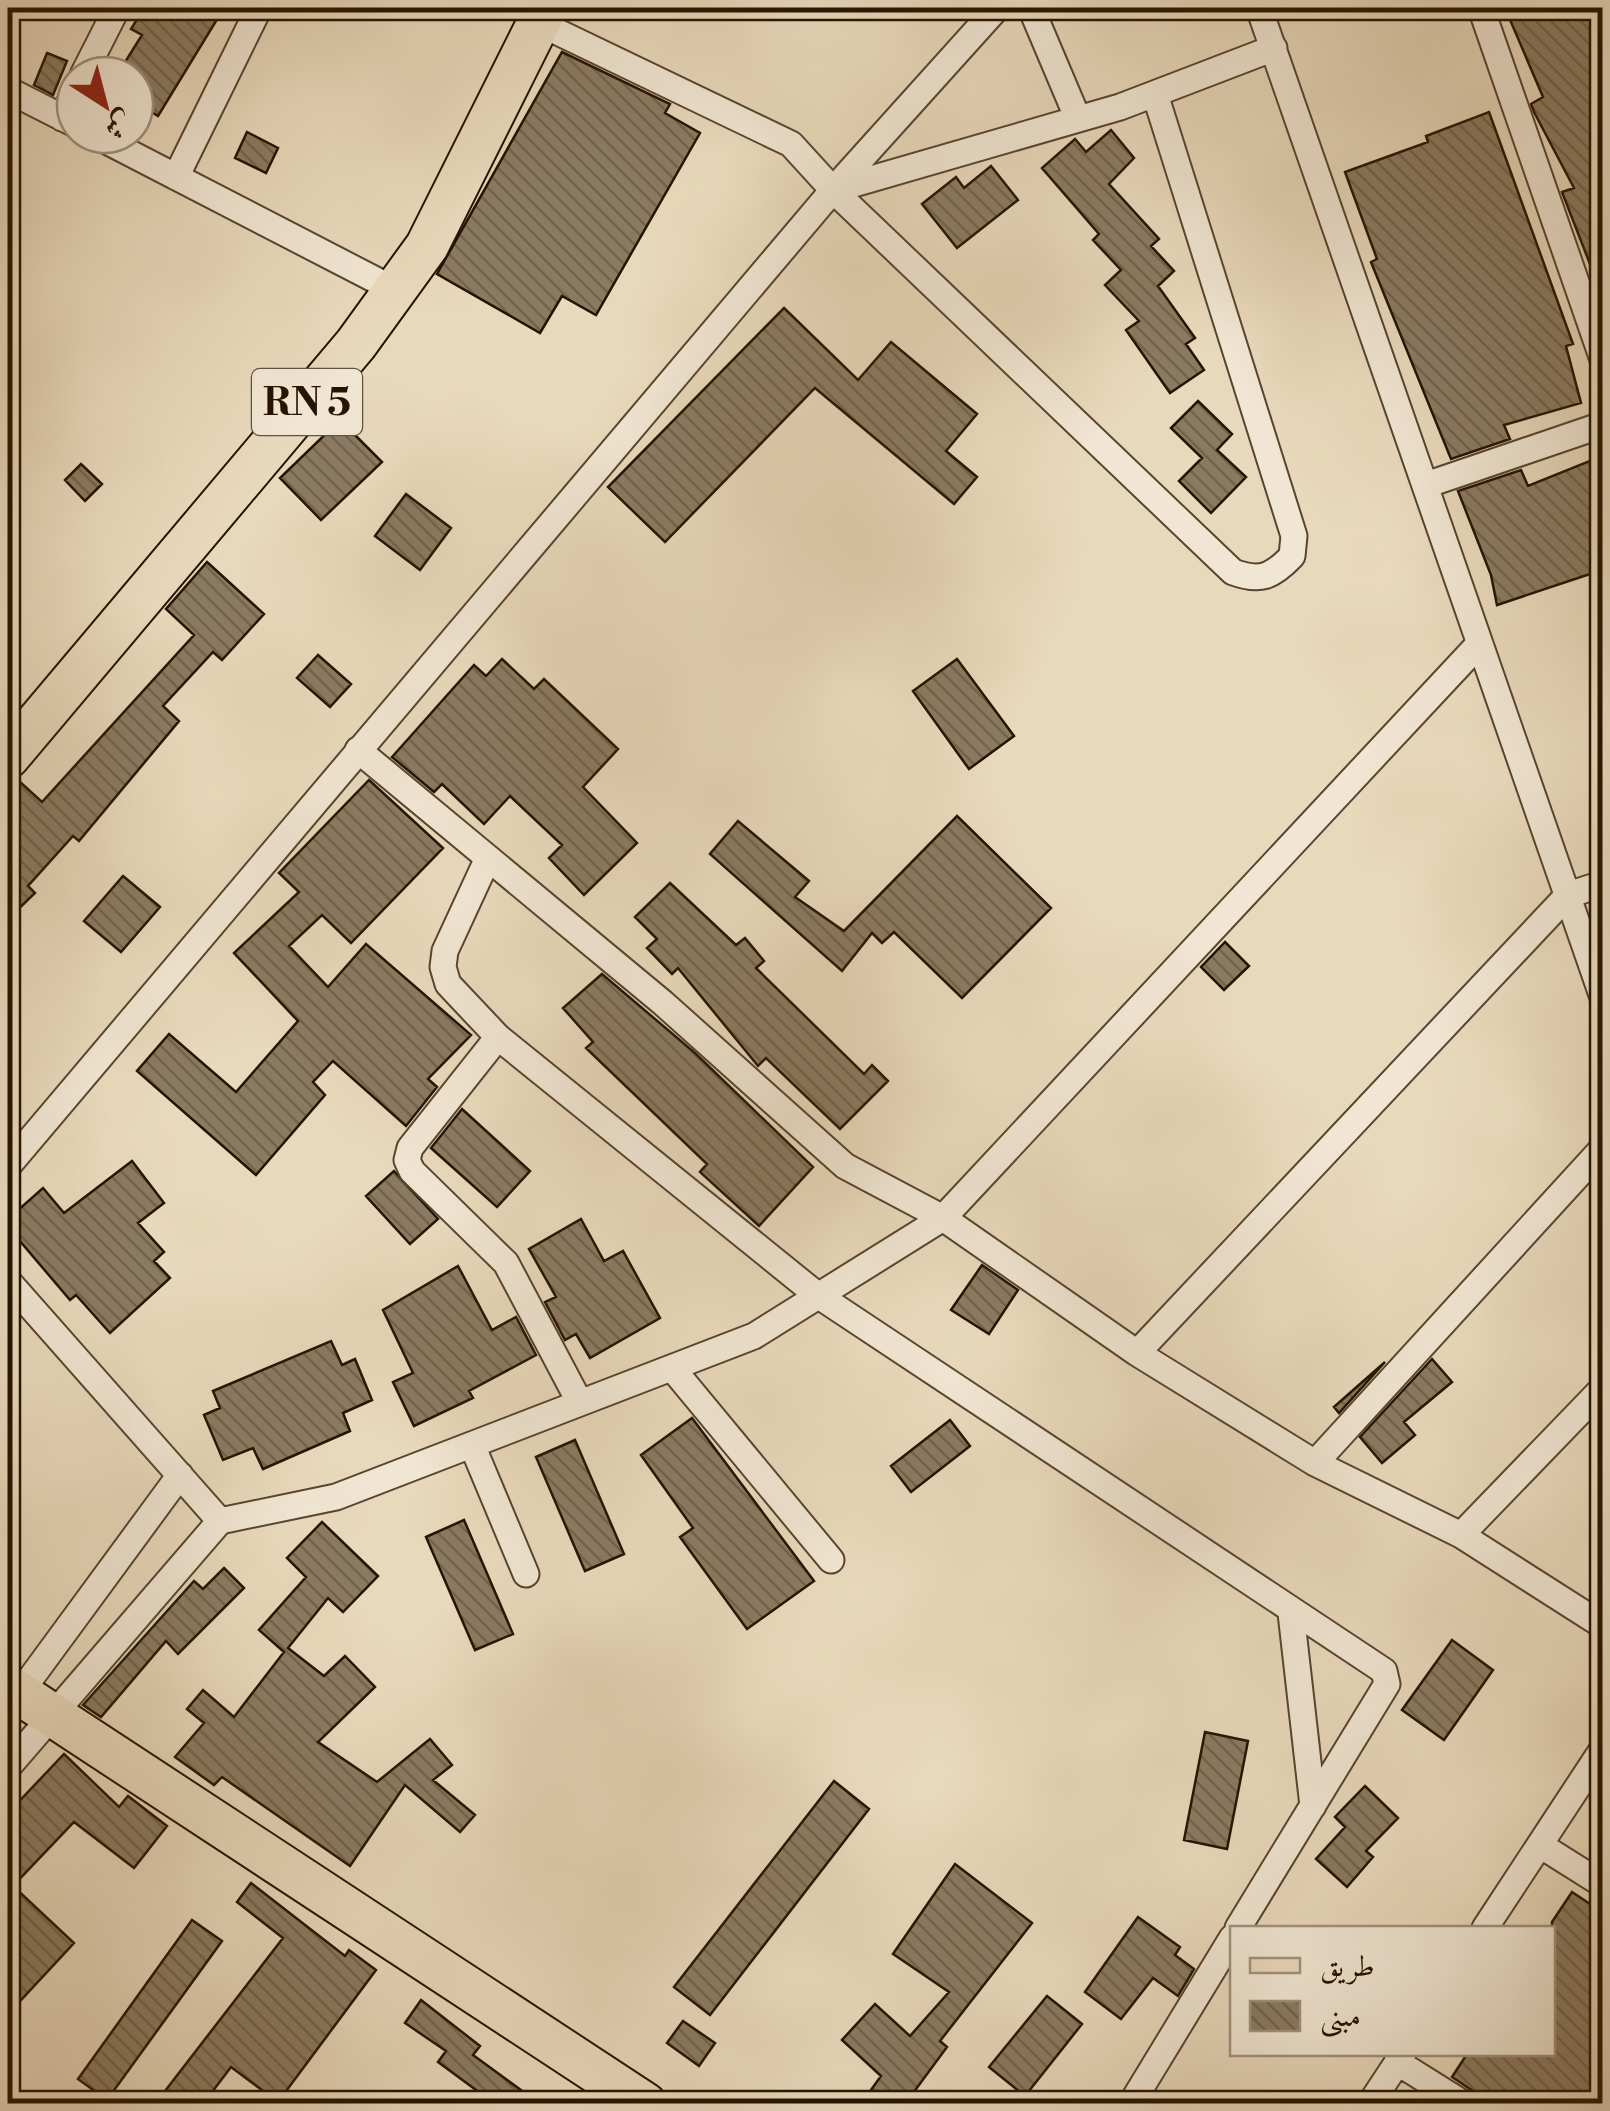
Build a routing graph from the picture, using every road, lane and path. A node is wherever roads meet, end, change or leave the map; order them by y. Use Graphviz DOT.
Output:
graph roads {
  1 [pos="117,8"];
  2 [pos="259,8"];
  3 [pos="997,8"];
  4 [pos="1031,8"];
  5 [pos="1259,8"];
  6 [pos="1480,8"];
  7 [pos="542,15"];
  8 [pos="1274,48"];
  9 [pos="94,55"];
  10 [pos="9,94"];
  11 [pos="1155,94"];
  12 [pos="55,115"];
  13 [pos="1078,119"];
  14 [pos="134,155"];
  15 [pos="176,177"];
  16 [pos="833,190"];
  17 [pos="395,290"];
  18 [pos="1602,357"];
  19 [pos="1602,425"];
  20 [pos="1426,485"];
  21 [pos="1480,644"];
  22 [pos="358,750"];
  23 [pos="8,756"];
  24 [pos="488,858"];
  25 [pos="1602,884"];
  26 [pos="1568,895"];
  27 [pos="1602,995"];
  28 [pos="498,1037"];
  29 [pos="1602,1149"];
  30 [pos="8,1166"];
  31 [pos="943,1218"];
  32 [pos="8,1281"];
  33 [pos="816,1294"];
  34 [pos="1137,1352"];
  35 [pos="672,1368"];
  36 [pos="1602,1389"];
  37 [pos="580,1403"];
  38 [pos="472,1445"];
  39 [pos="1316,1463"];
  40 [pos="180,1476"];
  41 [pos="220,1521"];
  42 [pos="1462,1536"];
  43 [pos="831,1560"];
  44 [pos="526,1574"];
  45 [pos="1291,1613"];
  46 [pos="1602,1626"];
  47 [pos="22,1701"];
  48 [pos="1602,1750"];
  49 [pos="8,1766"];
  50 [pos="1313,1806"];
  51 [pos="1540,1845"];
  52 [pos="1602,1884"];
  53 [pos="1239,1926"];
  54 [pos="1486,1926"];
  55 [pos="1230,1941"];
  56 [pos="1400,2058"];
  57 [pos="645,2104"];
  58 [pos="1131,2104"];
  59 [pos="1370,2104"];
  60 [pos="1464,2104"];
  1 -- 9 [label="street"];
  2 -- 15 [label="street"];
  3 -- 16 [label="street"];
  4 -- 13 [label="street"];
  5 -- 8 [label="street"];
  6 -- 18 [label="street"];
  7 -- 16 [label="street"];
  7 -- 17 [label="main road, RN 5"];
  8 -- 11 [label="street"];
  8 -- 20 [label="street"];
  10 -- 12 [label="street"];
  11 -- 13 [label="street"];
  11 -- 16 [label="street"];
  13 -- 16 [label="street"];
  14 -- 15 [label="street"];
  15 -- 17 [label="street"];
  16 -- 22 [label="street"];
  17 -- 23 [label="main road, RN 5"];
  19 -- 20 [label="street"];
  20 -- 21 [label="street"];
  21 -- 26 [label="street"];
  21 -- 31 [label="street"];
  22 -- 24 [label="street"];
  22 -- 30 [label="street"];
  24 -- 28 [label="street"];
  24 -- 31 [label="street"];
  25 -- 26 [label="street"];
  26 -- 27 [label="street"];
  26 -- 34 [label="street"];
  28 -- 33 [label="street"];
  28 -- 37 [label="street"];
  29 -- 39 [label="street"];
  31 -- 33 [label="street"];
  31 -- 34 [label="street"];
  32 -- 40 [label="street"];
  33 -- 35 [label="street"];
  33 -- 45 [label="street"];
  34 -- 39 [label="street"];
  35 -- 37 [label="street"];
  35 -- 43 [label="street"];
  36 -- 42 [label="street"];
  37 -- 38 [label="street"];
  38 -- 41 [label="street"];
  38 -- 44 [label="street"];
  39 -- 42 [label="street"];
  40 -- 41 [label="street"];
  40 -- 47 [label="street"];
  41 -- 47 [label="street"];
  42 -- 46 [label="street"];
  45 -- 50 [label="street"];
  45 -- 50 [label="street"];
  47 -- 49 [label="street"];
  47 -- 57 [label="main road"];
  48 -- 51 [label="street"];
  50 -- 53 [label="street"];
  51 -- 52 [label="street"];
  51 -- 54 [label="street"];
  55 -- 58 [label="street"];
  56 -- 59 [label="street"];
  56 -- 60 [label="street"];
}
